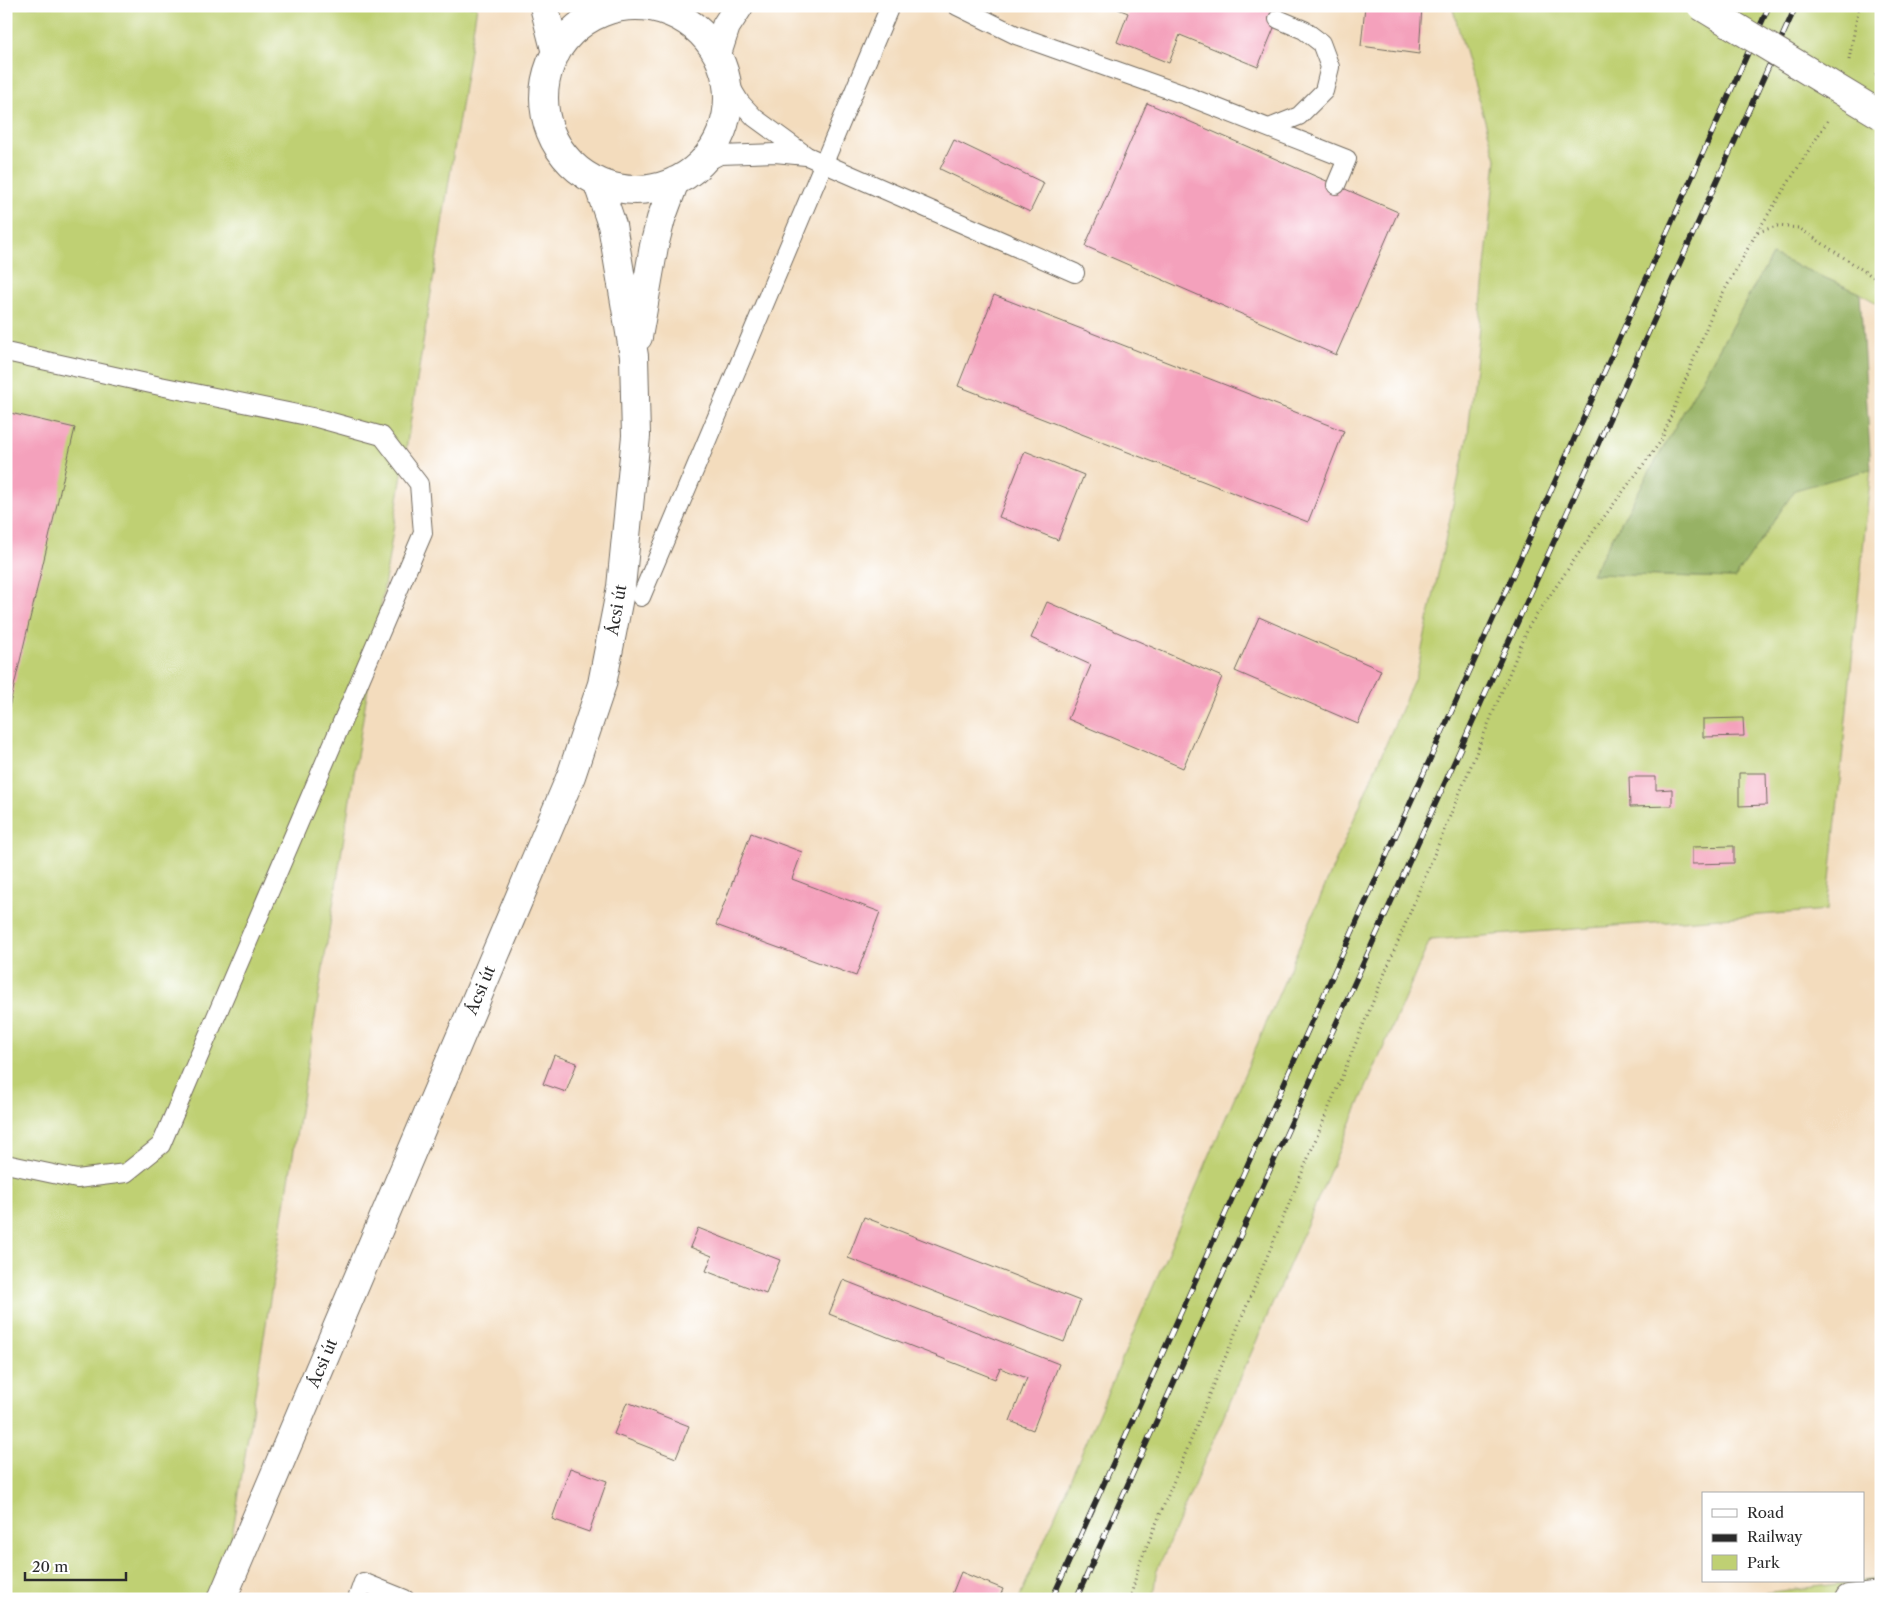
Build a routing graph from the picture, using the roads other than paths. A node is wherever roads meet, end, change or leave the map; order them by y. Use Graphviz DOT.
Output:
graph roads {
  1 [pos="544,6"];
  2 [pos="739,6"];
  3 [pos="890,6"];
  4 [pos="957,6"];
  5 [pos="1701,6"];
  6 [pos="641,7"];
  7 [pos="1278,19"];
  8 [pos="556,54"];
  9 [pos="717,54"];
  10 [pos="726,79"];
  11 [pos="1881,114"];
  12 [pos="1268,128"];
  13 [pos="807,156"];
  14 [pos="824,162"];
  15 [pos="686,174"];
  16 [pos="597,181"];
  17 [pos="1336,185"];
  18 [pos="1075,274"];
  19 [pos="6,352"];
  20 [pos="634,356"];
  21 [pos="641,597"];
  22 [pos="6,1164"];
  23 [pos="1881,1596"];
  24 [pos="222,1599"];
  25 [pos="357,1599"];
  26 [pos="406,1599"];
  27 [pos="1849,1599"];
  1 -- 8 [label="main road"];
  2 -- 9 [label="main road"];
  3 -- 14 [label="lane"];
  4 -- 12 [label="lane"];
  5 -- 11 [label="main road, bridge"];
  6 -- 8 [label="main road"];
  6 -- 9 [label="main road"];
  7 -- 12 [label="lane"];
  8 -- 16 [label="main road"];
  9 -- 10 [label="main road"];
  10 -- 13 [label="lane"];
  10 -- 15 [label="main road"];
  12 -- 17 [label="lane"];
  13 -- 14 [label="lane"];
  13 -- 15 [label="lane"];
  14 -- 18 [label="lane"];
  14 -- 21 [label="lane"];
  15 -- 16 [label="main road"];
  15 -- 20 [label="main road, Ácsi út"];
  16 -- 20 [label="main road, Ácsi út"];
  19 -- 22 [label="lane"];
  20 -- 24 [label="main road, Ácsi út"];
  23 -- 27 [label="main road"];
  25 -- 26 [label="lane"];
}
